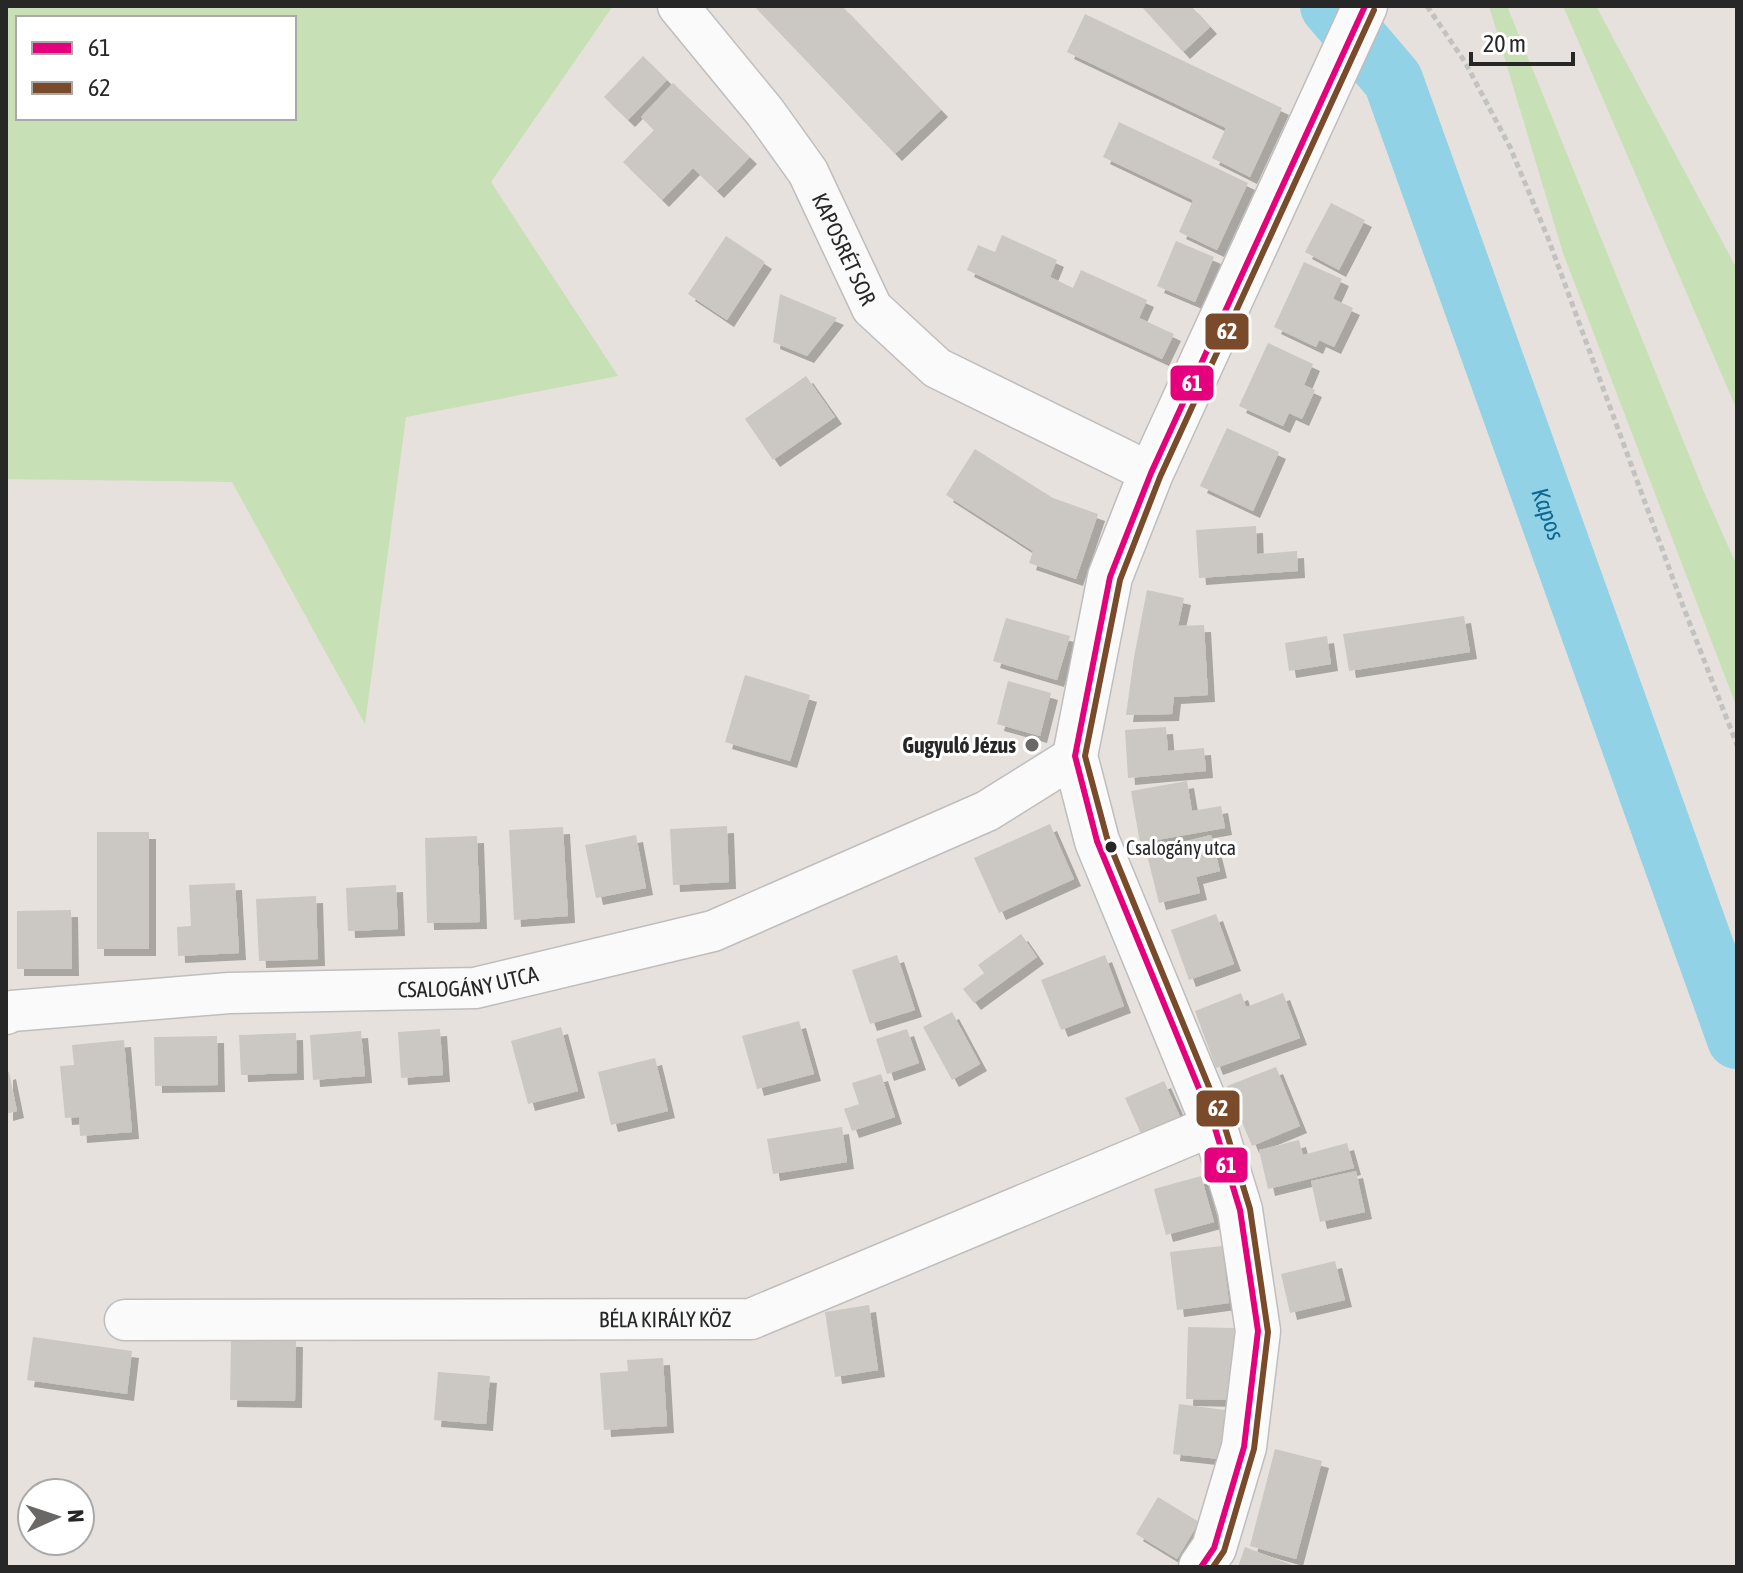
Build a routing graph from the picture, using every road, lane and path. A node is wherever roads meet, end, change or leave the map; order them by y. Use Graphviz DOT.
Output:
graph roads {
  1 [pos="678,6"];
  2 [pos="1365,6"];
  3 [pos="1427,6"];
  4 [pos="1151,473"];
  5 [pos="1737,745"];
  6 [pos="1075,756"];
  7 [pos="6,1014"];
  8 [pos="1214,1125"];
  9 [pos="125,1320"];
  10 [pos="1201,1567"];
  1 -- 4 [label="street, KAPOSRÉT SOR"];
  2 -- 4 [label="street"];
  3 -- 5 [label="path"];
  4 -- 6 [label="street"];
  6 -- 7 [label="street, CSALOGÁNY UTCA"];
  6 -- 8 [label="street"];
  8 -- 9 [label="street, BÉLA KIRÁLY KÖZ"];
  8 -- 10 [label="street"];
}
